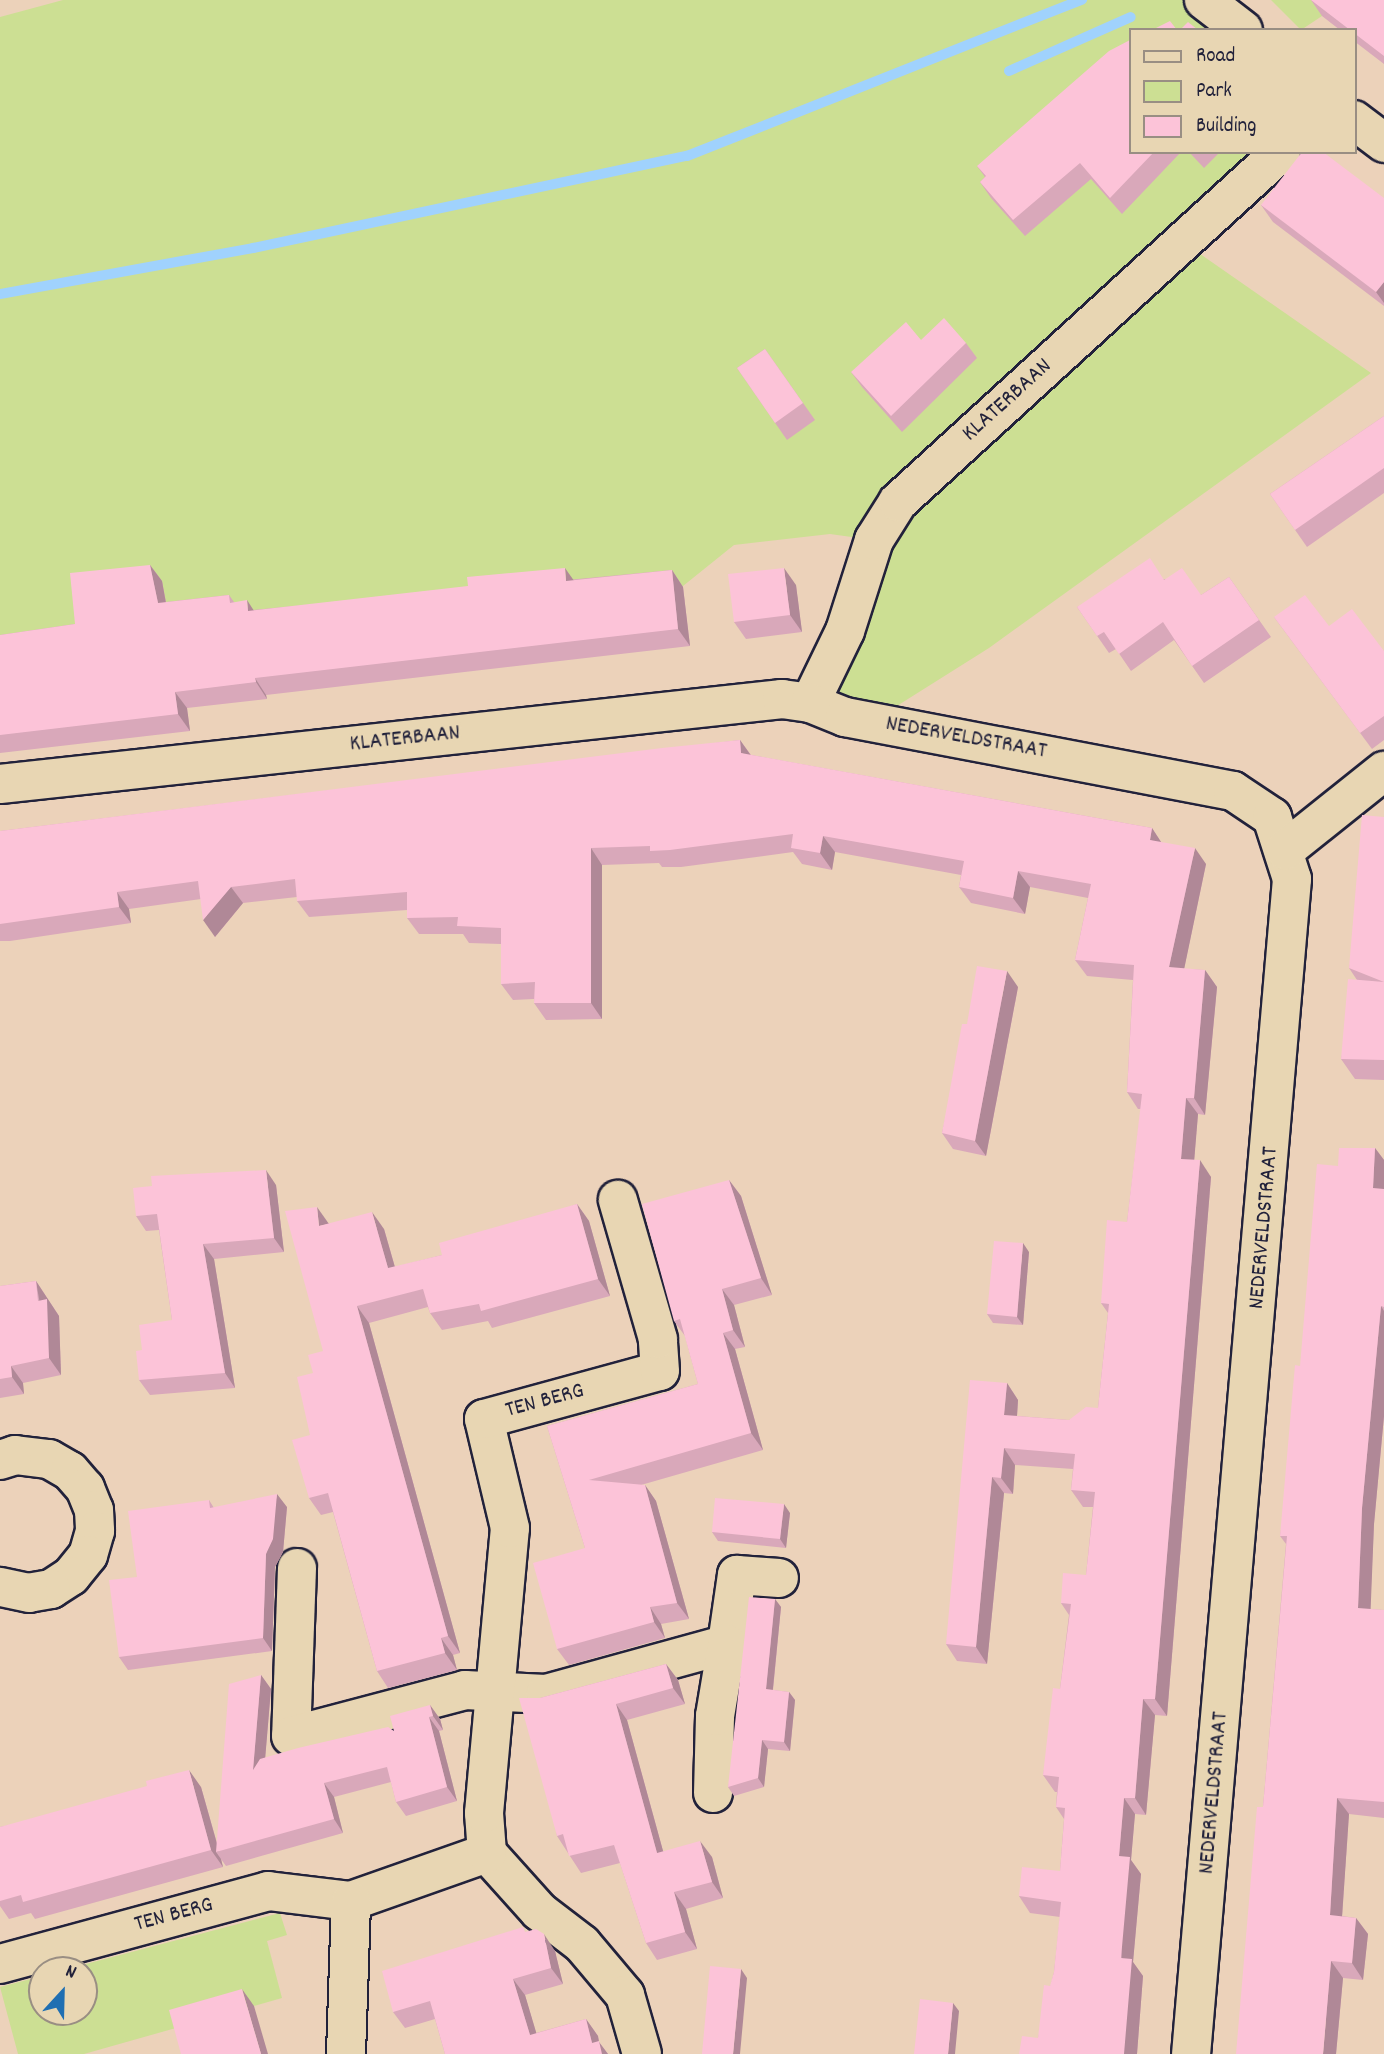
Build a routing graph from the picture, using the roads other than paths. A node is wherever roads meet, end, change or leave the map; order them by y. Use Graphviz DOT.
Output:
graph roads {
  1 [pos="1204,0"];
  2 [pos="1240,28"];
  3 [pos="1356,122"];
  4 [pos="1384,143"];
  5 [pos="1280,154"];
  6 [pos="810,703"];
  7 [pos="873,722"];
  8 [pos="1384,771"];
  9 [pos="0,784"];
  10 [pos="1285,850"];
  11 [pos="618,1200"];
  12 [pos="0,1461"];
  13 [pos="297,1569"];
  14 [pos="779,1578"];
  15 [pos="0,1587"];
  16 [pos="727,1644"];
  17 [pos="494,1689"];
  18 [pos="713,1793"];
  19 [pos="487,1853"];
  20 [pos="351,1901"];
  21 [pos="0,1964"];
  22 [pos="346,2054"];
  23 [pos="642,2054"];
  24 [pos="1191,2054"];
  1 -- 2 [label="street"];
  3 -- 4 [label="street"];
  5 -- 6 [label="street, KLATERBAAN"];
  6 -- 7 [label="street, KLATERBAAN"];
  6 -- 9 [label="street, KLATERBAAN"];
  7 -- 10 [label="street, NEDERVELDSTRAAT"];
  8 -- 10 [label="street"];
  10 -- 24 [label="street, NEDERVELDSTRAAT"];
  11 -- 17 [label="street, TEN BERG"];
  12 -- 15 [label="street"];
  13 -- 17 [label="street"];
  14 -- 16 [label="street"];
  16 -- 17 [label="street"];
  16 -- 18 [label="street"];
  17 -- 19 [label="street, TEN BERG"];
  19 -- 20 [label="street, TEN BERG"];
  19 -- 23 [label="street"];
  20 -- 21 [label="street, TEN BERG"];
  20 -- 22 [label="street"];
}
